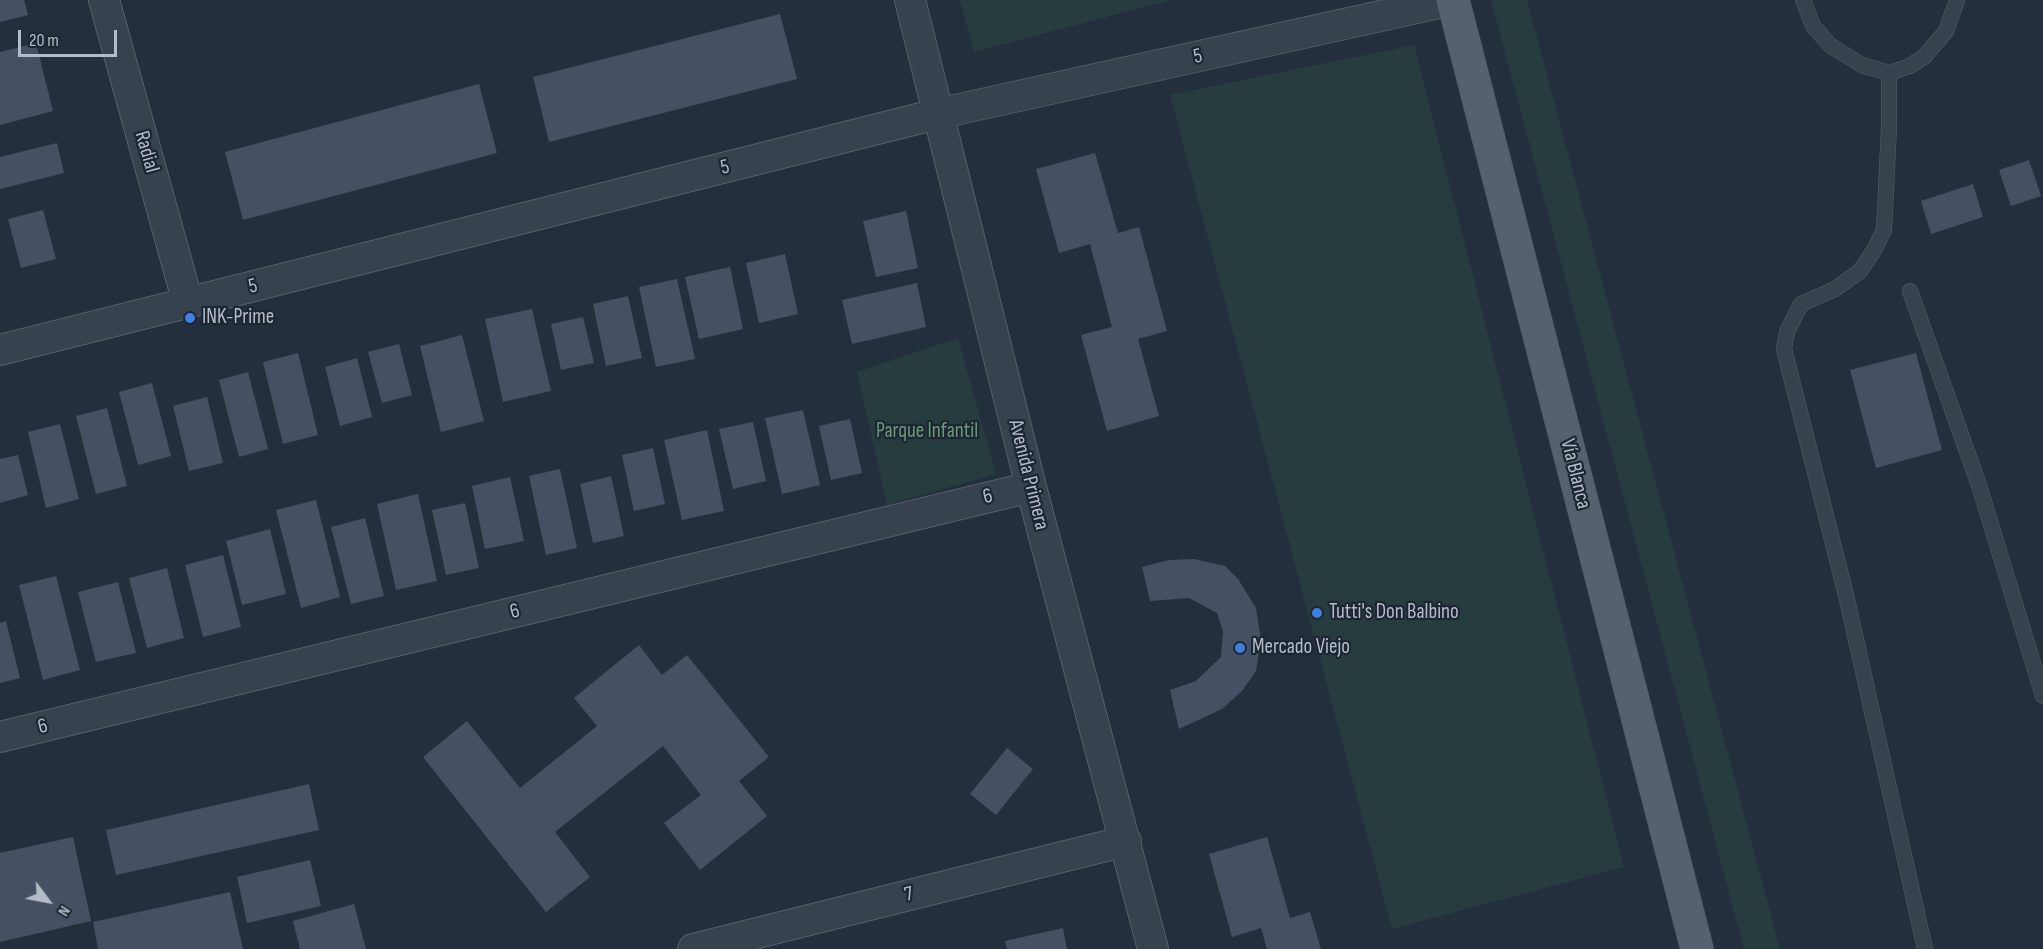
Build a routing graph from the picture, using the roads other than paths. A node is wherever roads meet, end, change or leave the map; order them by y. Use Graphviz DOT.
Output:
graph roads {
  1 [pos="104,0"];
  2 [pos="910,0"];
  3 [pos="1453,0"];
  4 [pos="1803,0"];
  5 [pos="1958,0"];
  6 [pos="1889,73"];
  7 [pos="937,114"];
  8 [pos="1910,291"];
  9 [pos="188,303"];
  10 [pos="0,350"];
  11 [pos="1031,487"];
  12 [pos="2043,696"];
  13 [pos="0,737"];
  14 [pos="1126,841"];
  15 [pos="693,949"];
  16 [pos="1153,949"];
  17 [pos="1697,949"];
  18 [pos="1925,949"];
  1 -- 9 [label="street, Radial"];
  2 -- 7 [label="street, Avenida Primera"];
  3 -- 7 [label="street, 5"];
  3 -- 17 [label="main road, Vía Blanca"];
  4 -- 6 [label="lane"];
  5 -- 6 [label="lane"];
  6 -- 18 [label="lane"];
  7 -- 9 [label="street, 5"];
  7 -- 11 [label="street, Avenida Primera"];
  8 -- 12 [label="lane"];
  9 -- 10 [label="street, 5"];
  11 -- 13 [label="street, 6"];
  11 -- 14 [label="street, Avenida Primera"];
  14 -- 15 [label="street, 7"];
  14 -- 16 [label="street, Avenida Primera"];
}
